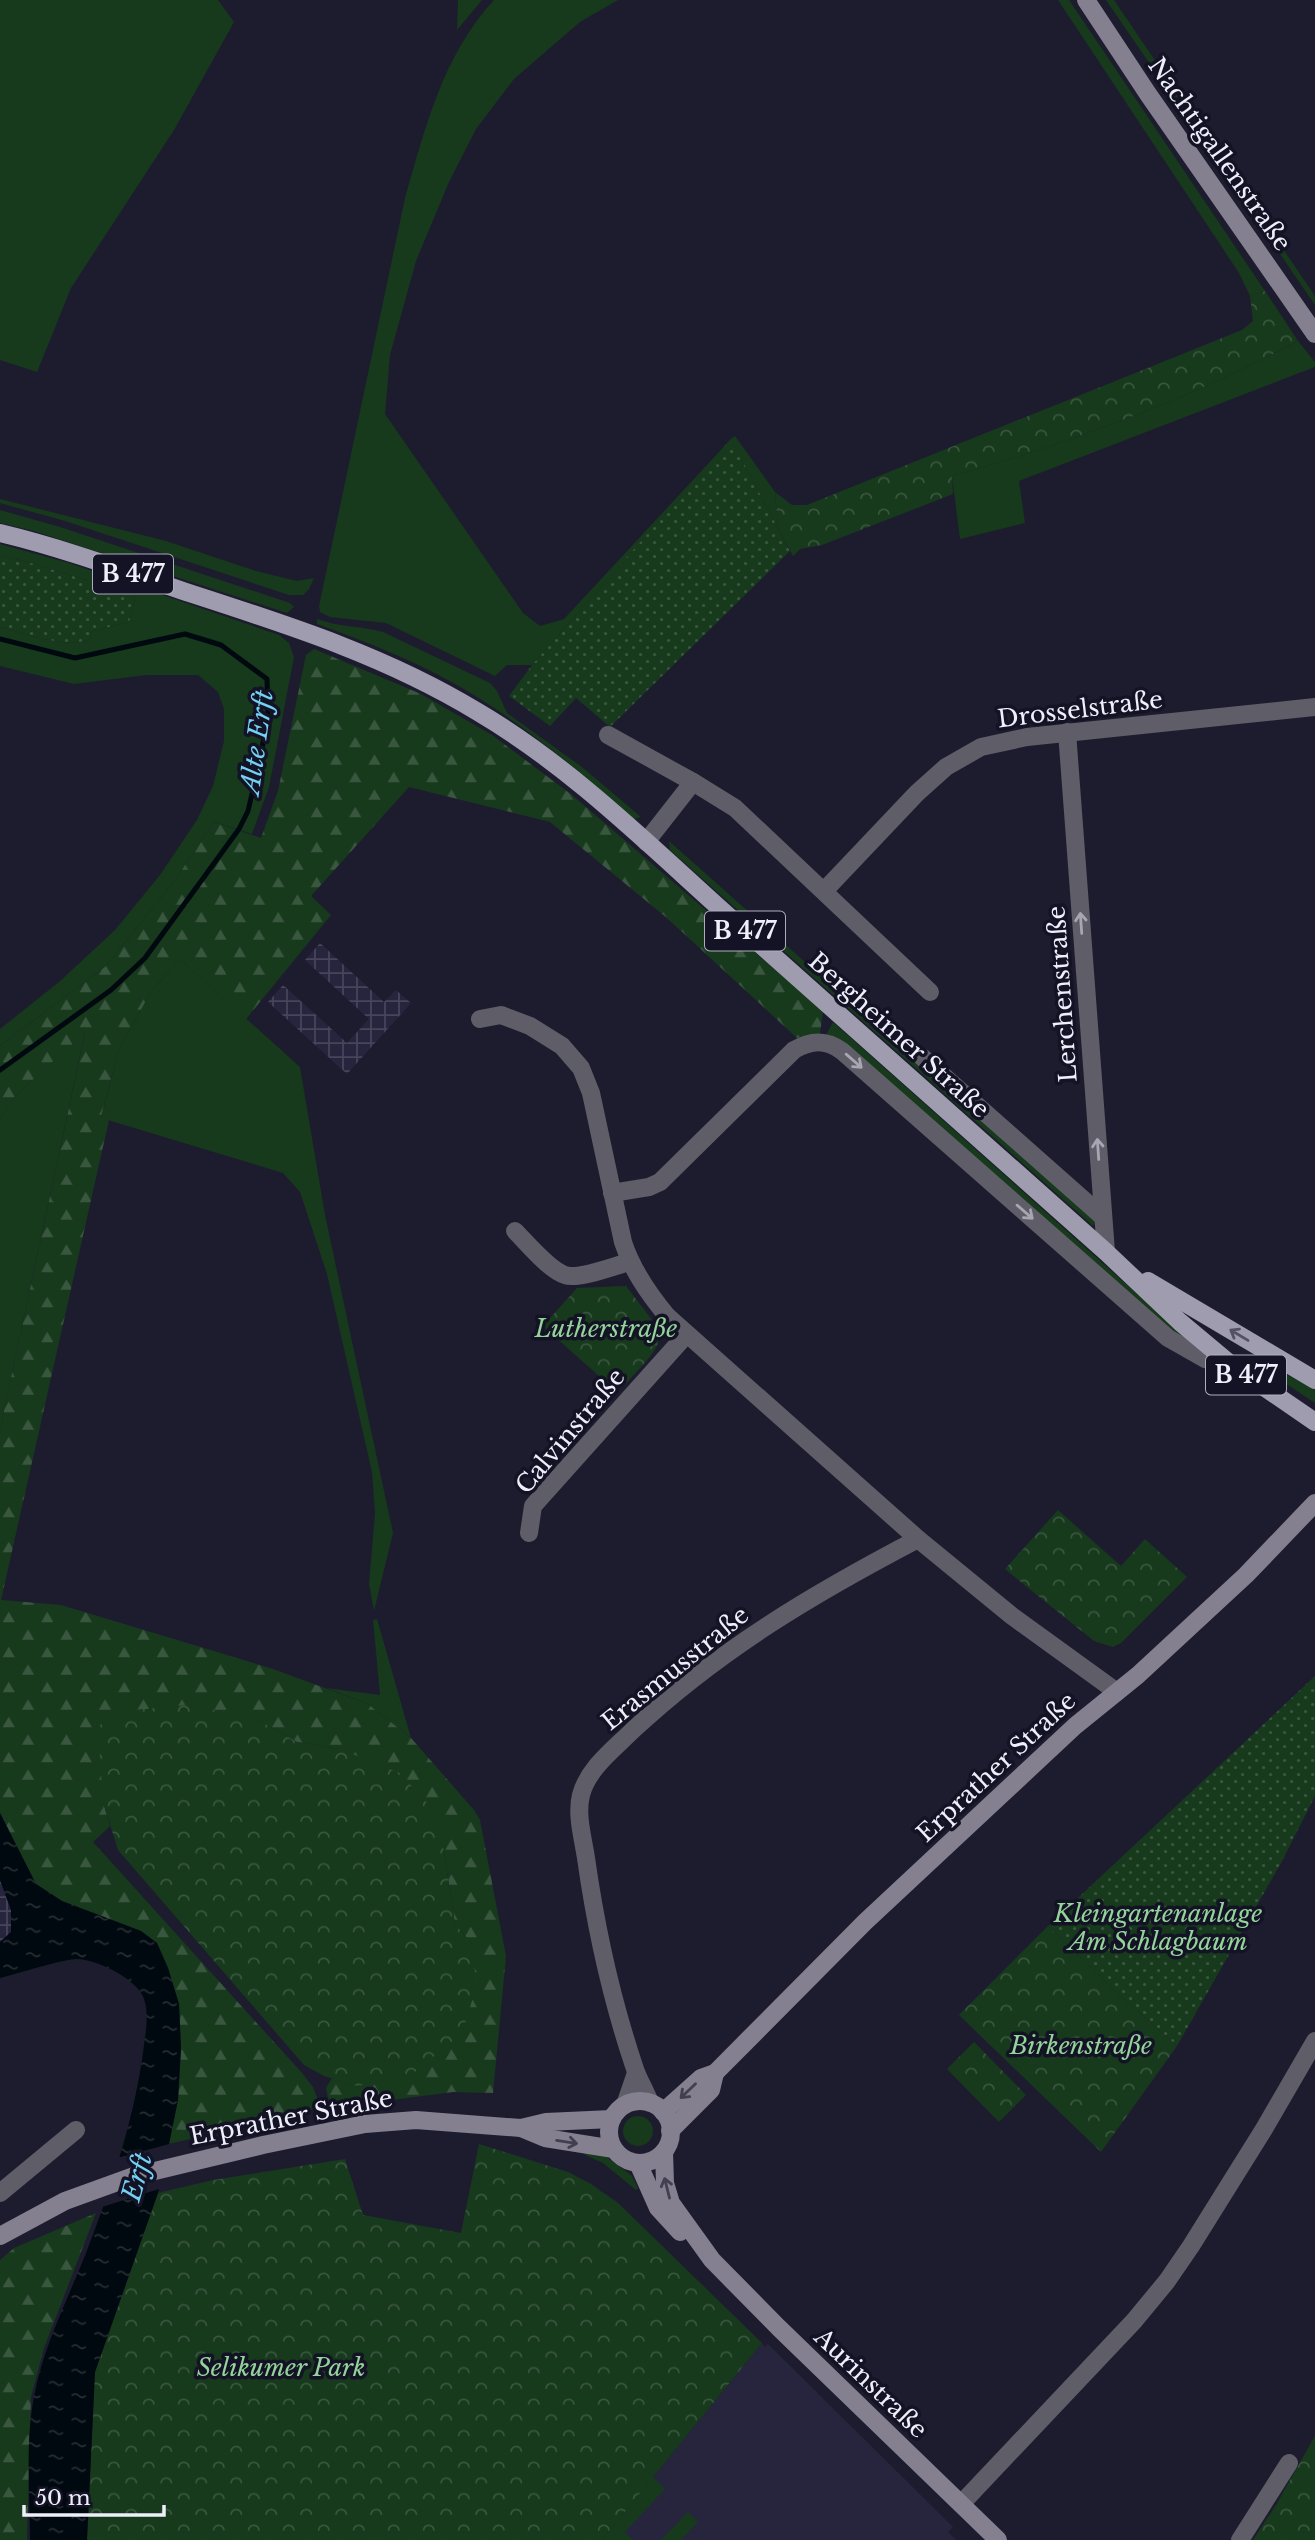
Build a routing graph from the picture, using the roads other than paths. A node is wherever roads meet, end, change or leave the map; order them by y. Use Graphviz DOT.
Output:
graph roads {
  1 [pos="1086,0"];
  2 [pos="1315,334"];
  3 [pos="0,533"];
  4 [pos="1315,707"];
  5 [pos="1067,733"];
  6 [pos="608,735"];
  7 [pos="693,782"];
  8 [pos="646,842"];
  9 [pos="824,891"];
  10 [pos="930,992"];
  11 [pos="481,1019"];
  12 [pos="922,1057"];
  13 [pos="612,1193"];
  14 [pos="1103,1217"];
  15 [pos="515,1231"];
  16 [pos="1107,1252"];
  17 [pos="629,1262"];
  18 [pos="1121,1265"];
  19 [pos="686,1335"];
  20 [pos="1228,1363"];
  21 [pos="1315,1380"];
  22 [pos="1315,1422"];
  23 [pos="1315,1503"];
  24 [pos="529,1533"];
  25 [pos="918,1539"];
  26 [pos="1117,1692"];
  27 [pos="1315,2041"];
  28 [pos="636,2073"];
  29 [pos="715,2073"];
  30 [pos="625,2105"];
  31 [pos="657,2108"];
  32 [pos="612,2119"];
  33 [pos="521,2128"];
  34 [pos="76,2130"];
  35 [pos="670,2131"];
  36 [pos="614,2150"];
  37 [pos="664,2151"];
  38 [pos="638,2163"];
  39 [pos="0,2193"];
  40 [pos="0,2236"];
  41 [pos="712,2260"];
  42 [pos="1289,2463"];
  43 [pos="961,2504"];
  44 [pos="998,2540"];
  45 [pos="1240,2540"];
  1 -- 2 [label="main road, Nachtigallenstraße"];
  3 -- 8 [label="main road, Bergheimer Straße / B 477"];
  4 -- 5 [label="street, Drosselstraße"];
  5 -- 9 [label="street, Drosselstraße"];
  14 -- 5 [label="street, Lerchenstraße, one-way"];
  6 -- 7 [label="street"];
  7 -- 8 [label="street"];
  7 -- 9 [label="street"];
  8 -- 16 [label="main road, Bergheimer Straße / B 477"];
  9 -- 10 [label="street"];
  11 -- 13 [label="street"];
  12 -- 14 [label="street, Bergheimer Straße"];
  13 -- 17 [label="street"];
  13 -- 20 [label="street, Bergheimer Straße, one-way"];
  14 -- 16 [label="street, Lerchenstraße"];
  15 -- 17 [label="street"];
  16 -- 18 [label="main road, Bergheimer Straße / B 477"];
  17 -- 19 [label="street"];
  18 -- 20 [label="main road, Bergheimer Straße / B 477"];
  21 -- 18 [label="main road, Bergheimer Straße / B 477, one-way"];
  19 -- 24 [label="street, Calvinstraße"];
  19 -- 25 [label="street"];
  20 -- 22 [label="main road, Bergheimer Straße / B 477"];
  23 -- 26 [label="main road, Erprather Straße"];
  25 -- 26 [label="street"];
  25 -- 28 [label="street, Erasmusstraße"];
  26 -- 29 [label="main road, Erprather Straße"];
  27 -- 43 [label="street"];
  28 -- 30 [label="street"];
  28 -- 31 [label="street, Erasmusstraße"];
  29 -- 31 [label="main road, Erprather Straße, one-way"];
  29 -- 35 [label="main road, Erprather Straße"];
  30 -- 31 [label="main road"];
  30 -- 32 [label="main road"];
  31 -- 35 [label="main road"];
  32 -- 33 [label="main road, Erprather Straße"];
  32 -- 36 [label="main road"];
  33 -- 36 [label="main road, Erprather Straße, one-way"];
  33 -- 40 [label="main road, Erprather Straße"];
  34 -- 39 [label="street"];
  35 -- 37 [label="main road, Erprather Straße"];
  36 -- 38 [label="main road, Erprather Straße"];
  37 -- 38 [label="main road"];
  41 -- 37 [label="main road, Aurinstraße, one-way"];
  38 -- 41 [label="main road, Aurinstraße"];
  41 -- 43 [label="main road, Aurinstraße"];
  42 -- 45 [label="street"];
  43 -- 44 [label="main road, Aurinstraße"];
}
